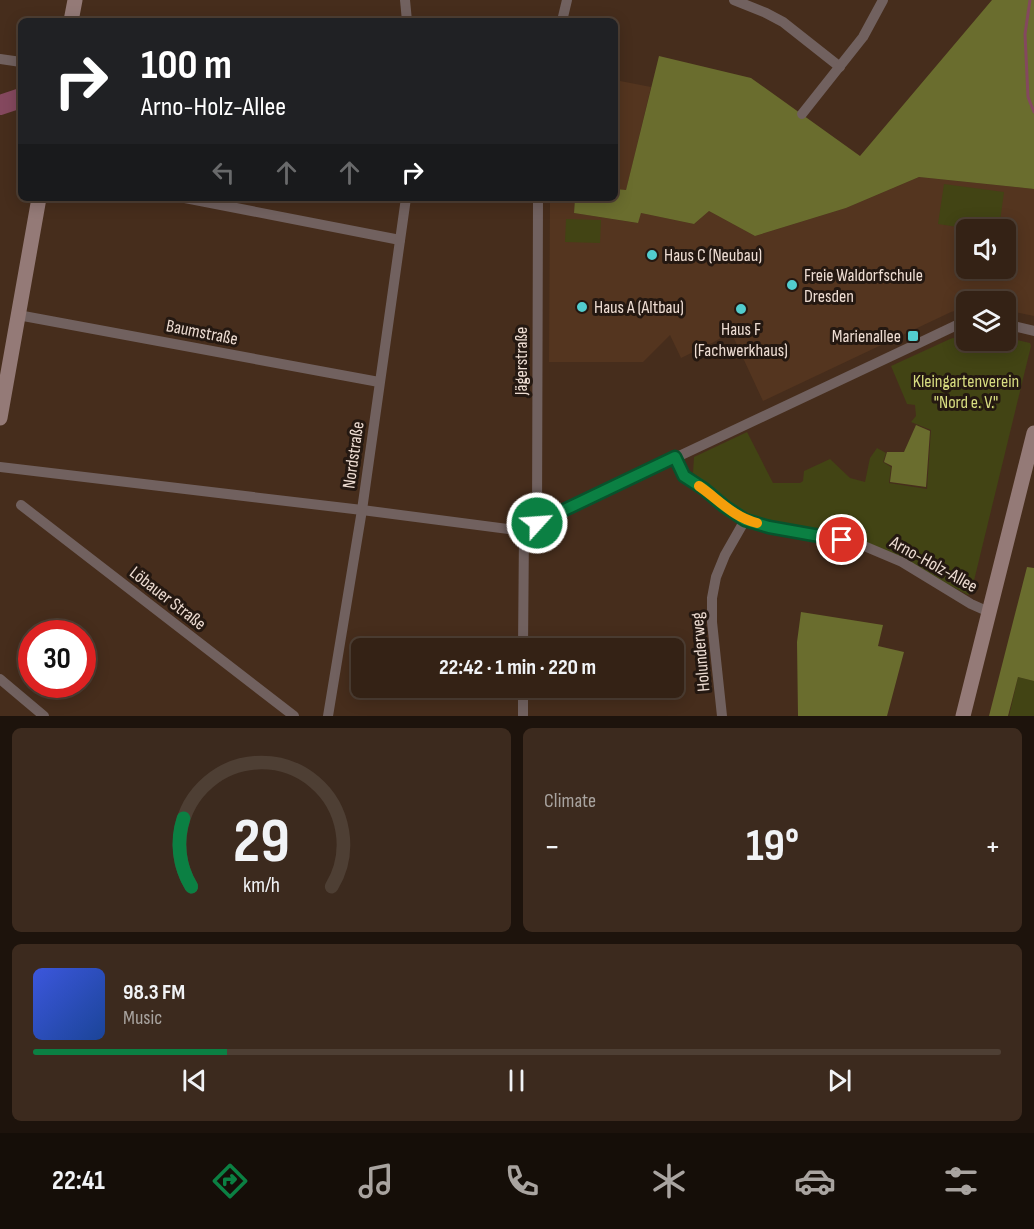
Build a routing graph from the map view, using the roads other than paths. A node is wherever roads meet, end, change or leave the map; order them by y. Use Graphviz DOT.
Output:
graph roads {
  1 [pos="75,0"];
  2 [pos="405,0"];
  3 [pos="567,0"];
  4 [pos="734,0"];
  5 [pos="883,0"];
  6 [pos="72,18"];
  7 [pos="407,18"];
  8 [pos="563,18"];
  9 [pos="0,59"];
  10 [pos="18,62"];
  11 [pos="840,67"];
  12 [pos="802,114"];
  13 [pos="38,201"];
  14 [pos="200,201"];
  15 [pos="406,201"];
  16 [pos="538,201"];
  17 [pos="400,240"];
  18 [pos="18,315"];
  19 [pos="956,325"];
  20 [pos="1016,327"];
  21 [pos="1034,331"];
  22 [pos="379,382"];
  23 [pos="0,418"];
  24 [pos="1034,433"];
  25 [pos="675,457"];
  26 [pos="0,467"];
  27 [pos="21,506"];
  28 [pos="362,510"];
  29 [pos="745,520"];
  30 [pos="537,523"];
  31 [pos="524,531"];
  32 [pos="989,612"];
  33 [pos="523,638"];
  34 [pos="0,679"];
  35 [pos="523,698"];
  36 [pos="44,716"];
  37 [pos="294,716"];
  38 [pos="328,716"];
  39 [pos="523,716"];
  40 [pos="722,716"];
  41 [pos="963,716"];
  1 -- 6 [label="main road"];
  2 -- 7 [label="street"];
  3 -- 8 [label="street"];
  4 -- 11 [label="street"];
  5 -- 11 [label="street"];
  9 -- 10 [label="street"];
  11 -- 12 [label="street"];
  13 -- 18 [label="main road"];
  14 -- 17 [label="street"];
  15 -- 17 [label="street, Nordstraße"];
  16 -- 30 [label="street, Jägerstraße"];
  17 -- 22 [label="street, Nordstraße"];
  18 -- 22 [label="street, Baumstraße"];
  18 -- 23 [label="main road"];
  19 -- 25 [label="street"];
  20 -- 21 [label="street"];
  22 -- 28 [label="street, Nordstraße"];
  24 -- 32 [label="main road"];
  25 -- 29 [label="street, Arno-Holz-Allee"];
  25 -- 30 [label="street"];
  26 -- 28 [label="street"];
  27 -- 37 [label="street, Löbauer Straße"];
  28 -- 31 [label="street"];
  28 -- 38 [label="street, Nordstraße"];
  29 -- 32 [label="street, Arno-Holz-Allee"];
  29 -- 40 [label="street, Holunderweg"];
  30 -- 31 [label="street"];
  31 -- 33 [label="street"];
  32 -- 41 [label="main road"];
  34 -- 36 [label="street"];
  35 -- 39 [label="street"];
}
